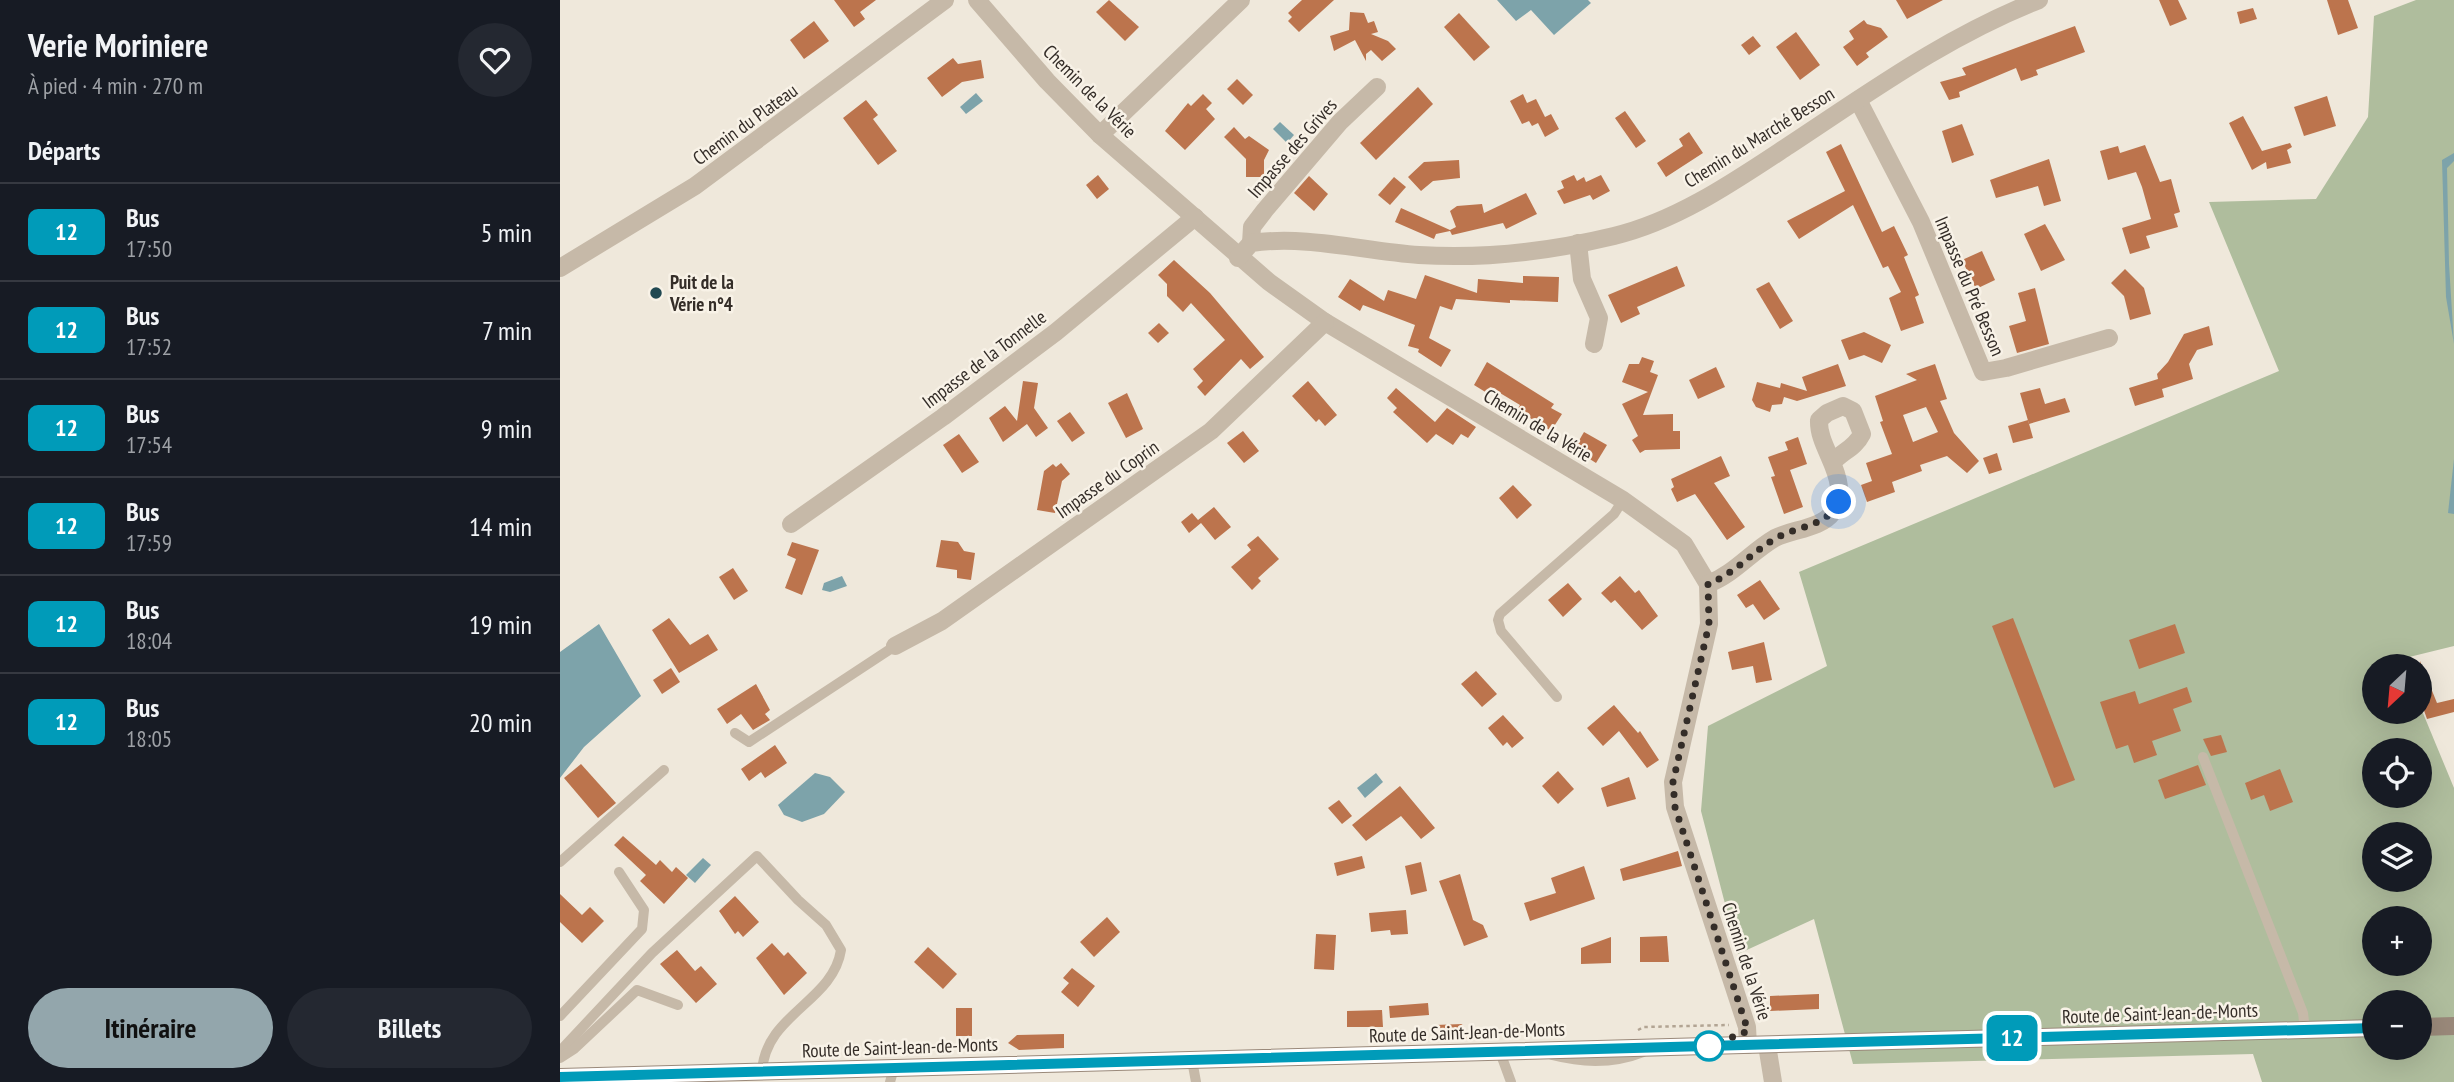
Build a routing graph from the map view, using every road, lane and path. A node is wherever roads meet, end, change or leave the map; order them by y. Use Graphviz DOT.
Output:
graph roads {
  1 [pos="945,0"];
  2 [pos="977,0"];
  3 [pos="1241,0"];
  4 [pos="2039,0"];
  5 [pos="2002,7"];
  6 [pos="1377,88"];
  7 [pos="1858,100"];
  8 [pos="1100,135"];
  9 [pos="1195,217"];
  10 [pos="1251,243"];
  11 [pos="1578,243"];
  12 [pos="1238,258"];
  13 [pos="560,268"];
  14 [pos="1325,322"];
  15 [pos="2109,338"];
  16 [pos="1594,344"];
  17 [pos="1833,462"];
  18 [pos="1623,500"];
  19 [pos="791,524"];
  20 [pos="1708,584"];
  21 [pos="895,646"];
  22 [pos="1557,697"];
  23 [pos="735,733"];
  24 [pos="2203,757"];
  25 [pos="664,771"];
  26 [pos="560,862"];
  27 [pos="620,872"];
  28 [pos="678,1005"];
  29 [pos="560,1016"];
  30 [pos="2454,1026"];
  31 [pos="2432,1027"];
  32 [pos="2362,1028"];
  33 [pos="2305,1030"];
  34 [pos="1748,1045"];
  35 [pos="1767,1045"];
  36 [pos="560,1051"];
  37 [pos="1500,1052"];
  38 [pos="560,1058"];
  39 [pos="1192,1060"];
  40 [pos="762,1072"];
  41 [pos="892,1075"];
  42 [pos="560,1077"];
  43 [pos="725,1077"];
  44 [pos="783,1077"];
  45 [pos="636,1079"];
  46 [pos="1196,1082"];
  47 [pos="1511,1082"];
  48 [pos="1773,1082"];
  1 -- 13 [label="street, Chemin du Plateau"];
  2 -- 8 [label="street, Chemin de la Vérie"];
  3 -- 8 [label="street"];
  4 -- 5 [label="street, Chemin du Marché Besson"];
  5 -- 7 [label="street, Chemin du Marché Besson"];
  6 -- 10 [label="street, Impasse des Grives"];
  7 -- 11 [label="street, Chemin du Marché Besson"];
  7 -- 15 [label="street, Impasse du Pré Besson"];
  8 -- 9 [label="street, Chemin de la Vérie"];
  9 -- 12 [label="street, Chemin de la Vérie"];
  9 -- 19 [label="street, Impasse de la Tonnelle"];
  10 -- 11 [label="street, Chemin du Marché Besson"];
  10 -- 12 [label="street"];
  11 -- 16 [label="street"];
  12 -- 14 [label="street, Chemin de la Vérie"];
  14 -- 18 [label="street, Chemin de la Vérie"];
  14 -- 21 [label="street, Impasse du Coprin"];
  17 -- 20 [label="street"];
  18 -- 20 [label="street, Chemin de la Vérie"];
  18 -- 22 [label="lane"];
  20 -- 34 [label="street, Chemin de la Vérie"];
  21 -- 23 [label="lane"];
  24 -- 33 [label="lane"];
  25 -- 26 [label="lane"];
  27 -- 29 [label="lane"];
  28 -- 38 [label="lane"];
  30 -- 31 [label="main road"];
  32 -- 33 [label="main road, Route de Saint-Jean-de-Monts"];
  33 -- 35 [label="main road, Route de Saint-Jean-de-Monts"];
  34 -- 35 [label="main road, Route de Saint-Jean-de-Monts"];
  34 -- 37 [label="main road, Route de Saint-Jean-de-Monts"];
  35 -- 48 [label="street"];
  36 -- 40 [label="lane"];
  37 -- 39 [label="main road, Route de Saint-Jean-de-Monts"];
  37 -- 47 [label="lane"];
  39 -- 41 [label="main road, Route de Saint-Jean-de-Monts"];
  39 -- 46 [label="lane"];
  40 -- 43 [label="main road, Route de Saint-Jean-de-Monts"];
  40 -- 44 [label="main road, Route de Saint-Jean-de-Monts"];
  41 -- 44 [label="main road, Route de Saint-Jean-de-Monts"];
  42 -- 45 [label="main road, Route de Saint-Jean-de-Monts"];
  43 -- 45 [label="main road, Route de Saint-Jean-de-Monts"];
}
